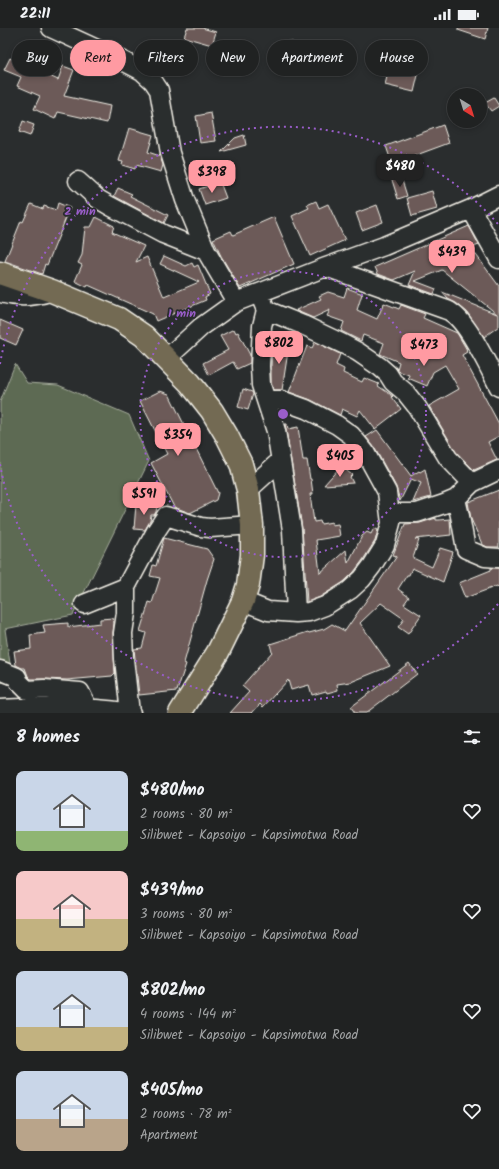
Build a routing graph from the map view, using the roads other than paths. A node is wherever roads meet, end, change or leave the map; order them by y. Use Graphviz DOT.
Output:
graph roads {
  1 [pos="51,28"];
  2 [pos="78,181"];
  3 [pos="499,195"];
  4 [pos="471,209"];
  5 [pos="206,251"];
  6 [pos="499,259"];
  7 [pos="326,267"];
  8 [pos="0,273"];
  9 [pos="52,291"];
  10 [pos="0,292"];
  11 [pos="259,293"];
  12 [pos="236,302"];
  13 [pos="266,310"];
  14 [pos="167,358"];
  15 [pos="495,368"];
  16 [pos="499,387"];
  17 [pos="266,400"];
  18 [pos="280,461"];
  19 [pos="499,470"];
  20 [pos="472,483"];
  21 [pos="248,490"];
  22 [pos="456,499"];
  23 [pos="390,513"];
  24 [pos="252,525"];
  25 [pos="499,558"];
  26 [pos="126,587"];
  27 [pos="243,601"];
  28 [pos="84,604"];
  29 [pos="296,613"];
  30 [pos="0,670"];
  31 [pos="88,708"];
  32 [pos="0,709"];
  33 [pos="131,713"];
  34 [pos="180,713"];
  1 -- 5 [label="street"];
  2 -- 5 [label="street"];
  3 -- 4 [label="street"];
  4 -- 6 [label="street"];
  4 -- 7 [label="street"];
  5 -- 12 [label="street"];
  7 -- 11 [label="street"];
  7 -- 15 [label="street"];
  8 -- 9 [label="main road"];
  9 -- 10 [label="street"];
  9 -- 14 [label="main road"];
  11 -- 12 [label="street"];
  11 -- 13 [label="street"];
  12 -- 14 [label="street"];
  13 -- 17 [label="street"];
  13 -- 20 [label="street"];
  14 -- 21 [label="main road"];
  15 -- 16 [label="street"];
  17 -- 18 [label="street"];
  17 -- 23 [label="street"];
  18 -- 21 [label="street"];
  18 -- 29 [label="street"];
  19 -- 20 [label="street"];
  20 -- 22 [label="street"];
  21 -- 24 [label="main road"];
  22 -- 23 [label="street"];
  22 -- 25 [label="street"];
  23 -- 29 [label="street"];
  24 -- 26 [label="street"];
  24 -- 27 [label="main road"];
  26 -- 28 [label="street"];
  26 -- 33 [label="street"];
  27 -- 29 [label="street"];
  27 -- 34 [label="main road"];
  30 -- 31 [label="street"];
  31 -- 32 [label="street"];
  31 -- 33 [label="street"];
}
